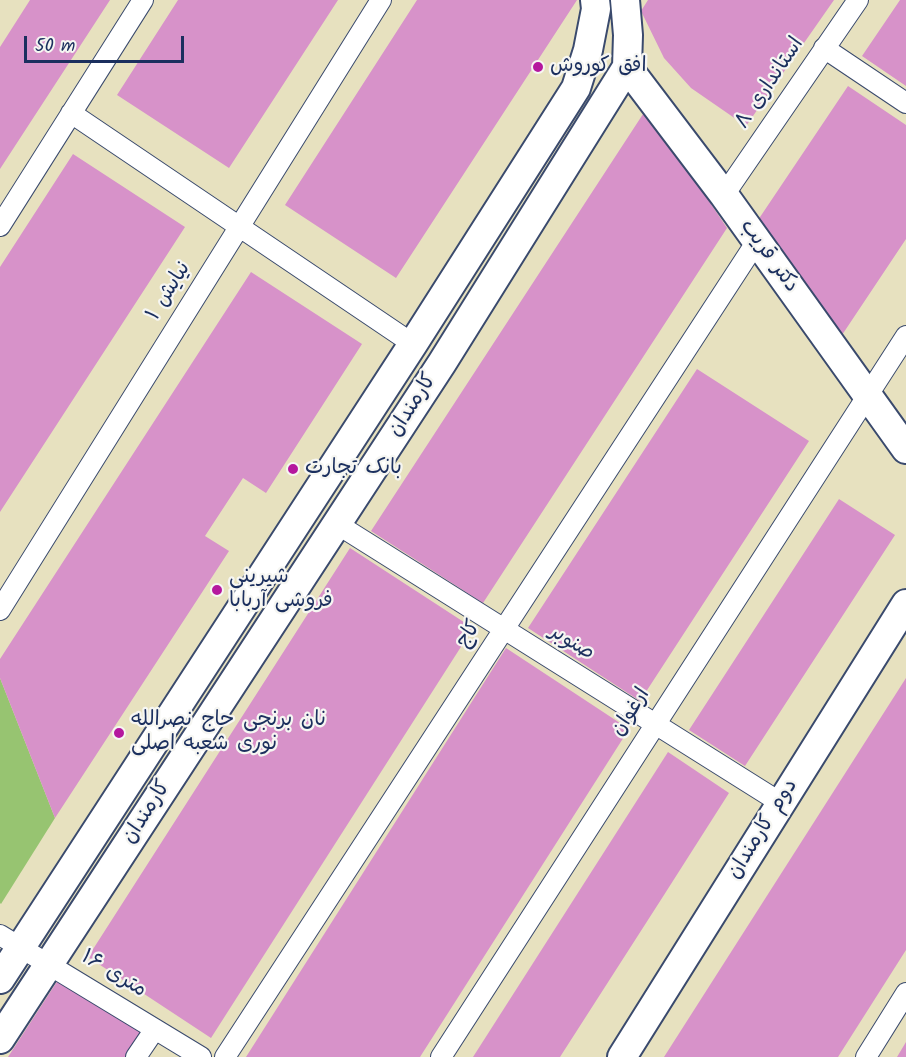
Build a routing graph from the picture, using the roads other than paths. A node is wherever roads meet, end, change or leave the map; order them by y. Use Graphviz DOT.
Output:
graph roads {
  1 [pos="143,0"];
  2 [pos="381,0"];
  3 [pos="595,0"];
  4 [pos="625,0"];
  5 [pos="858,0"];
  6 [pos="824,48"];
  7 [pos="627,67"];
  8 [pos="906,103"];
  9 [pos="71,113"];
  10 [pos="724,195"];
  11 [pos="0,226"];
  12 [pos="239,226"];
  13 [pos="757,242"];
  14 [pos="906,336"];
  15 [pos="413,344"];
  16 [pos="442,363"];
  17 [pos="867,396"];
  18 [pos="906,449"];
  19 [pos="337,524"];
  20 [pos="906,604"];
  21 [pos="0,610"];
  22 [pos="502,630"];
  23 [pos="654,724"];
  24 [pos="780,803"];
  25 [pos="10,941"];
  26 [pos="48,964"];
  27 [pos="0,979"];
  28 [pos="906,993"];
  29 [pos="155,1029"];
  30 [pos="0,1039"];
  31 [pos="136,1057"];
  32 [pos="201,1057"];
  33 [pos="225,1057"];
  34 [pos="441,1057"];
  35 [pos="622,1057"];
  36 [pos="866,1057"];
  1 -- 9 [label="street"];
  2 -- 12 [label="street, نیایش ۱"];
  3 -- 15 [label="main road, کارمندان"];
  4 -- 7 [label="main road"];
  5 -- 6 [label="street, استانداری ۸"];
  6 -- 8 [label="street"];
  6 -- 10 [label="street, استانداری ۸"];
  7 -- 10 [label="main road, دکتر قریب"];
  7 -- 16 [label="main road, کارمندان"];
  9 -- 11 [label="street"];
  9 -- 12 [label="street"];
  10 -- 13 [label="main road, دکتر قریب"];
  12 -- 15 [label="street"];
  12 -- 21 [label="street, نیایش ۱"];
  13 -- 17 [label="main road, دکتر قریب"];
  13 -- 22 [label="street, کاج"];
  14 -- 17 [label="street, ارغوان"];
  15 -- 16 [label="main road"];
  15 -- 25 [label="main road, کارمندان"];
  16 -- 19 [label="main road, کارمندان"];
  17 -- 18 [label="main road, دکتر قریب"];
  17 -- 23 [label="street, ارغوان"];
  19 -- 22 [label="street, صنوبر"];
  19 -- 26 [label="main road, کارمندان"];
  20 -- 24 [label="main road, دوم کارمندان"];
  22 -- 23 [label="street, صنوبر"];
  22 -- 33 [label="street, کاج"];
  23 -- 24 [label="street, صنوبر"];
  23 -- 34 [label="street, ارغوان"];
  24 -- 35 [label="main road, دوم کارمندان"];
  25 -- 26 [label="street, ۱۶ متری"];
  25 -- 27 [label="main road, کارمندان"];
  26 -- 29 [label="street, ۱۶ متری"];
  26 -- 30 [label="main road, کارمندان"];
  28 -- 36 [label="street"];
  29 -- 31 [label="street"];
  29 -- 32 [label="street, ۱۶ متری"];
}
